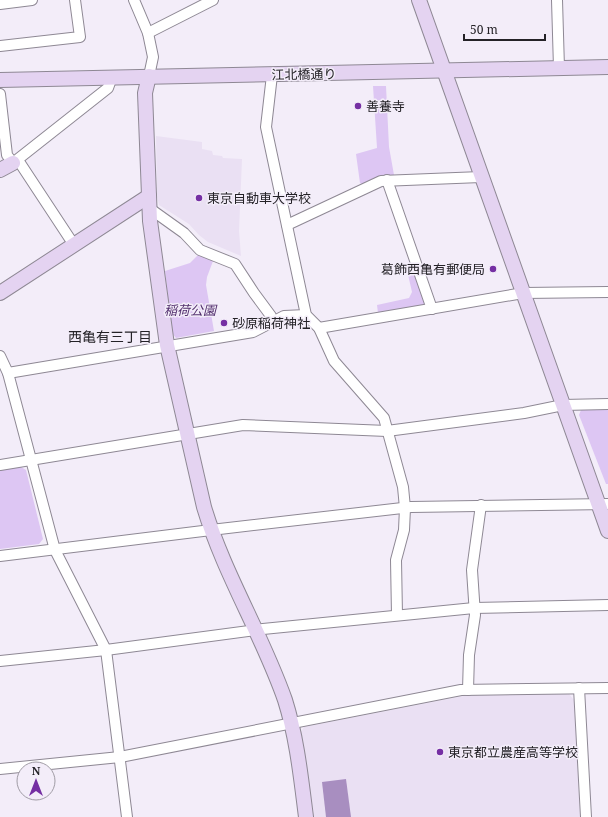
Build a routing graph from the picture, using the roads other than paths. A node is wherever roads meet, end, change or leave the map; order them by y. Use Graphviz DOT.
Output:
graph roads {
  1 [pos="32,0"];
  2 [pos="75,0"];
  3 [pos="134,0"];
  4 [pos="214,0"];
  5 [pos="419,0"];
  6 [pos="557,0"];
  7 [pos="0,4"];
  8 [pos="148,33"];
  9 [pos="0,46"];
  10 [pos="608,67"];
  11 [pos="559,68"];
  12 [pos="445,72"];
  13 [pos="272,75"];
  14 [pos="149,76"];
  15 [pos="112,77"];
  16 [pos="0,80"];
  17 [pos="0,94"];
  18 [pos="15,162"];
  19 [pos="0,170"];
  20 [pos="482,177"];
  21 [pos="387,180"];
  22 [pos="149,202"];
  23 [pos="287,225"];
  24 [pos="74,244"];
  25 [pos="608,292"];
  26 [pos="0,293"];
  27 [pos="524,293"];
  28 [pos="432,309"];
  29 [pos="306,315"];
  30 [pos="271,319"];
  31 [pos="319,328"];
  32 [pos="167,345"];
  33 [pos="0,356"];
  34 [pos="8,373"];
  35 [pos="608,404"];
  36 [pos="563,405"];
  37 [pos="387,431"];
  38 [pos="187,434"];
  39 [pos="30,460"];
  40 [pos="0,465"];
  41 [pos="603,504"];
  42 [pos="481,505"];
  43 [pos="404,508"];
  44 [pos="211,530"];
  45 [pos="608,532"];
  46 [pos="55,550"];
  47 [pos="0,556"];
  48 [pos="608,605"];
  49 [pos="474,608"];
  50 [pos="397,615"];
  51 [pos="255,631"];
  52 [pos="106,650"];
  53 [pos="0,661"];
  54 [pos="579,688"];
  55 [pos="608,688"];
  56 [pos="468,690"];
  57 [pos="292,723"];
  58 [pos="120,757"];
  59 [pos="0,769"];
  60 [pos="127,817"];
  61 [pos="306,817"];
  62 [pos="586,817"];
  1 -- 7 [label="street"];
  2 -- 9 [label="street"];
  3 -- 8 [label="street"];
  4 -- 8 [label="street"];
  5 -- 12 [label="street"];
  6 -- 11 [label="street"];
  8 -- 14 [label="street"];
  10 -- 11 [label="street, 江北橋通り"];
  11 -- 12 [label="street, 江北橋通り"];
  12 -- 13 [label="street, 江北橋通り"];
  12 -- 20 [label="street"];
  13 -- 14 [label="street, 江北橋通り"];
  13 -- 23 [label="street"];
  14 -- 15 [label="street, 江北橋通り"];
  14 -- 22 [label="street"];
  15 -- 16 [label="street, 江北橋通り"];
  15 -- 18 [label="street"];
  17 -- 18 [label="street"];
  18 -- 19 [label="street"];
  18 -- 24 [label="street"];
  20 -- 21 [label="street"];
  20 -- 27 [label="street"];
  21 -- 23 [label="street"];
  21 -- 28 [label="street"];
  22 -- 24 [label="street"];
  22 -- 30 [label="street"];
  22 -- 32 [label="street"];
  23 -- 29 [label="street"];
  24 -- 26 [label="street"];
  25 -- 27 [label="street"];
  27 -- 28 [label="street"];
  27 -- 36 [label="street"];
  28 -- 31 [label="street"];
  29 -- 30 [label="street"];
  29 -- 31 [label="street"];
  30 -- 32 [label="street"];
  31 -- 37 [label="street"];
  32 -- 34 [label="street"];
  32 -- 38 [label="street"];
  33 -- 34 [label="street"];
  34 -- 39 [label="street"];
  35 -- 36 [label="street"];
  36 -- 37 [label="street"];
  36 -- 41 [label="street"];
  37 -- 38 [label="street"];
  37 -- 43 [label="street"];
  38 -- 39 [label="street"];
  38 -- 44 [label="street"];
  39 -- 40 [label="street"];
  39 -- 46 [label="street"];
  41 -- 42 [label="street"];
  41 -- 45 [label="street"];
  42 -- 43 [label="street"];
  42 -- 49 [label="street"];
  43 -- 44 [label="street"];
  43 -- 50 [label="street"];
  44 -- 46 [label="street"];
  44 -- 51 [label="street"];
  46 -- 47 [label="street"];
  46 -- 52 [label="street"];
  48 -- 49 [label="street"];
  49 -- 50 [label="street"];
  49 -- 56 [label="street"];
  50 -- 51 [label="street"];
  51 -- 52 [label="street"];
  51 -- 57 [label="street"];
  52 -- 53 [label="street"];
  52 -- 58 [label="street"];
  54 -- 55 [label="street"];
  54 -- 56 [label="street"];
  54 -- 62 [label="street"];
  56 -- 57 [label="street"];
  57 -- 58 [label="street"];
  57 -- 61 [label="street"];
  58 -- 59 [label="street"];
  58 -- 60 [label="street"];
}
